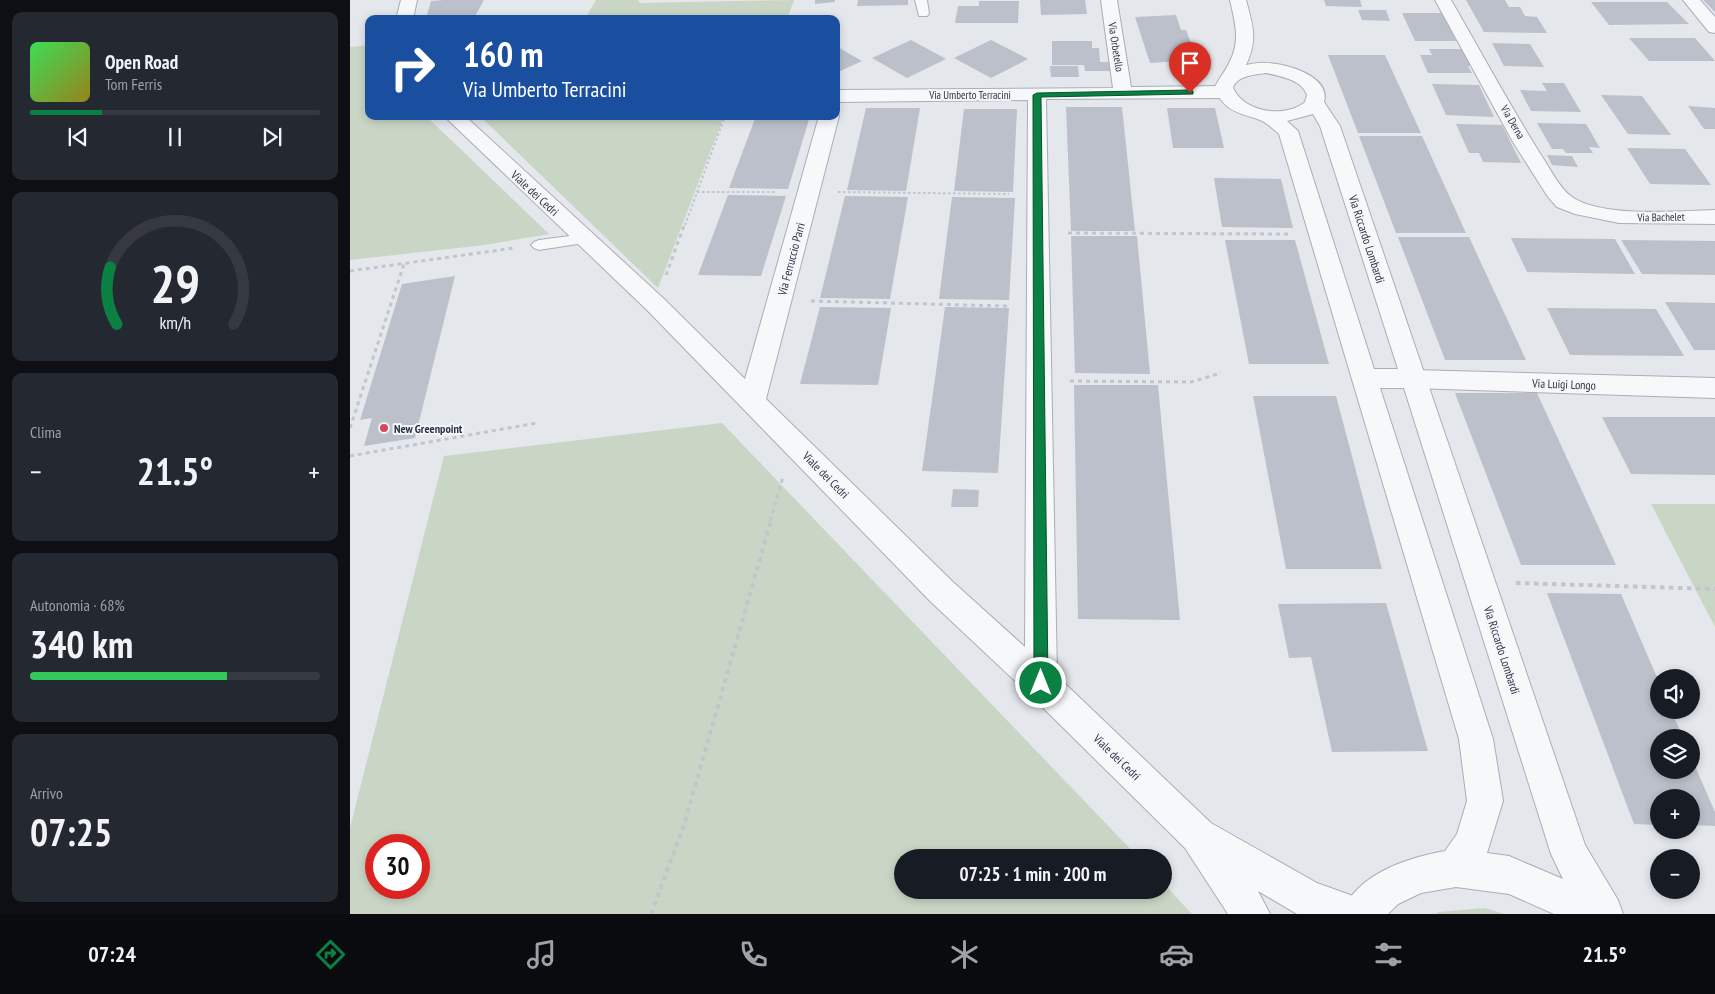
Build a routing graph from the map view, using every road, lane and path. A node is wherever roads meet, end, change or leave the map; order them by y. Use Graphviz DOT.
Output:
graph roads {
  1 [pos="409,0"];
  2 [pos="922,0"];
  3 [pos="1109,0"];
  4 [pos="1238,0"];
  5 [pos="1443,0"];
  6 [pos="1691,0"];
  7 [pos="923,14"];
  8 [pos="405,15"];
  9 [pos="1715,28"];
  10 [pos="1248,41"];
  11 [pos="1292,73"];
  12 [pos="1227,84"];
  13 [pos="1123,94"];
  14 [pos="1037,95"];
  15 [pos="840,96"];
  16 [pos="1314,102"];
  17 [pos="1268,117"];
  18 [pos="464,120"];
  19 [pos="724,120"];
  20 [pos="828,120"];
  21 [pos="697,192"];
  22 [pos="808,192"];
  23 [pos="1037,194"];
  24 [pos="1608,216"];
  25 [pos="1715,216"];
  26 [pos="1038,233"];
  27 [pos="1320,234"];
  28 [pos="584,239"];
  29 [pos="539,245"];
  30 [pos="404,264"];
  31 [pos="350,271"];
  32 [pos="780,300"];
  33 [pos="655,304"];
  34 [pos="1038,306"];
  35 [pos="1221,373"];
  36 [pos="1365,378"];
  37 [pos="1413,379"];
  38 [pos="1039,380"];
  39 [pos="1715,388"];
  40 [pos="752,402"];
  41 [pos="537,423"];
  42 [pos="350,428"];
  43 [pos="792,441"];
  44 [pos="350,456"];
  45 [pos="1513,583"];
  46 [pos="1715,589"];
  47 [pos="1041,683"];
  48 [pos="1198,835"];
  49 [pos="1456,868"];
  50 [pos="651,914"];
  51 [pos="1251,914"];
  52 [pos="1350,914"];
  53 [pos="1360,914"];
  54 [pos="1586,914"];
  55 [pos="1604,914"];
  1 -- 8 [label="street"];
  2 -- 7 [label="lane"];
  3 -- 13 [label="street, Via Orbetello"];
  4 -- 10 [label="street"];
  5 -- 24 [label="street, Via Derna"];
  6 -- 9 [label="street"];
  10 -- 11 [label="street, Via Riccardo Lombardi"];
  10 -- 12 [label="street"];
  11 -- 12 [label="street, Via Riccardo Lombardi"];
  11 -- 16 [label="street, Via Riccardo Lombardi"];
  12 -- 13 [label="street, Via Umberto Terracini"];
  12 -- 17 [label="street"];
  13 -- 14 [label="street, Via Umberto Terracini"];
  14 -- 15 [label="street, Via Umberto Terracini"];
  14 -- 23 [label="street"];
  16 -- 17 [label="street"];
  16 -- 37 [label="street, Via Riccardo Lombardi"];
  17 -- 27 [label="street"];
  18 -- 28 [label="street, Viale dei Cedri"];
  19 -- 21 [label="path"];
  20 -- 22 [label="street, Via Ferruccio Parri"];
  21 -- 22 [label="path"];
  21 -- 33 [label="path"];
  22 -- 23 [label="path"];
  22 -- 32 [label="street, Via Ferruccio Parri"];
  23 -- 26 [label="street"];
  24 -- 25 [label="street, Via Bachelet"];
  26 -- 27 [label="path"];
  26 -- 34 [label="street"];
  27 -- 36 [label="street"];
  28 -- 29 [label="lane"];
  28 -- 33 [label="street, Viale dei Cedri"];
  29 -- 30 [label="path"];
  30 -- 31 [label="path"];
  30 -- 42 [label="path"];
  32 -- 34 [label="path"];
  32 -- 40 [label="street, Via Ferruccio Parri"];
  33 -- 40 [label="street, Viale dei Cedri"];
  34 -- 38 [label="street"];
  35 -- 38 [label="path"];
  36 -- 37 [label="street"];
  36 -- 49 [label="street"];
  37 -- 39 [label="street, Via Luigi Longo"];
  37 -- 55 [label="street, Via Riccardo Lombardi"];
  38 -- 47 [label="street"];
  40 -- 43 [label="street, Viale dei Cedri"];
  41 -- 44 [label="path"];
  43 -- 47 [label="street, Viale dei Cedri"];
  43 -- 50 [label="path"];
  45 -- 46 [label="path"];
  47 -- 48 [label="street, Viale dei Cedri"];
  48 -- 51 [label="street, Viale dei Cedri"];
  48 -- 52 [label="street, Viale dei Cedri"];
  49 -- 53 [label="street"];
  49 -- 54 [label="street"];
}
